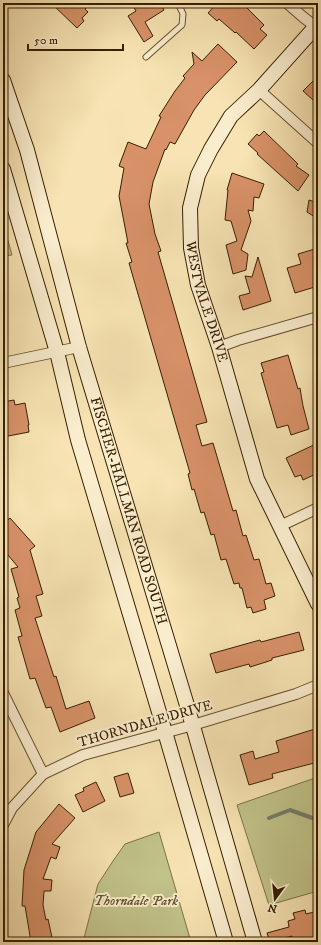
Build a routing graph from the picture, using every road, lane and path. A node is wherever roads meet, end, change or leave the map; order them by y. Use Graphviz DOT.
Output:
graph roads {
  1 [pos="178,3"];
  2 [pos="287,3"];
  3 [pos="317,25"];
  4 [pos="146,57"];
  5 [pos="3,80"];
  6 [pos="259,90"];
  7 [pos="318,143"];
  8 [pos="3,169"];
  9 [pos="318,317"];
  10 [pos="80,347"];
  11 [pos="219,347"];
  12 [pos="57,352"];
  13 [pos="3,363"];
  14 [pos="318,508"];
  15 [pos="280,526"];
  16 [pos="318,604"];
  17 [pos="318,684"];
  18 [pos="3,693"];
  19 [pos="193,725"];
  20 [pos="165,732"];
  21 [pos="43,774"];
  22 [pos="3,826"];
  23 [pos="226,942"];
  24 [pos="255,942"];
  1 -- 4 [label="lane"];
  2 -- 3 [label="street"];
  3 -- 6 [label="main road, WESTVALE DRIVE"];
  5 -- 10 [label="main road, FISCHER-HALLMAN ROAD SOUTH"];
  6 -- 7 [label="street"];
  6 -- 11 [label="main road, WESTVALE DRIVE"];
  8 -- 12 [label="main road, FISCHER-HALLMAN ROAD SOUTH"];
  9 -- 11 [label="street"];
  10 -- 12 [label="street"];
  10 -- 19 [label="main road, FISCHER-HALLMAN ROAD SOUTH"];
  11 -- 15 [label="main road, WESTVALE DRIVE"];
  12 -- 13 [label="street"];
  12 -- 20 [label="main road, FISCHER-HALLMAN ROAD SOUTH"];
  14 -- 15 [label="street"];
  15 -- 16 [label="main road, WESTVALE DRIVE"];
  17 -- 19 [label="street, THORNDALE DRIVE"];
  18 -- 21 [label="street"];
  19 -- 20 [label="street, THORNDALE DRIVE"];
  19 -- 24 [label="main road, FISCHER-HALLMAN ROAD SOUTH"];
  20 -- 21 [label="street, THORNDALE DRIVE"];
  20 -- 23 [label="main road, FISCHER-HALLMAN ROAD SOUTH"];
  21 -- 22 [label="street, THORNDALE DRIVE"];
}
